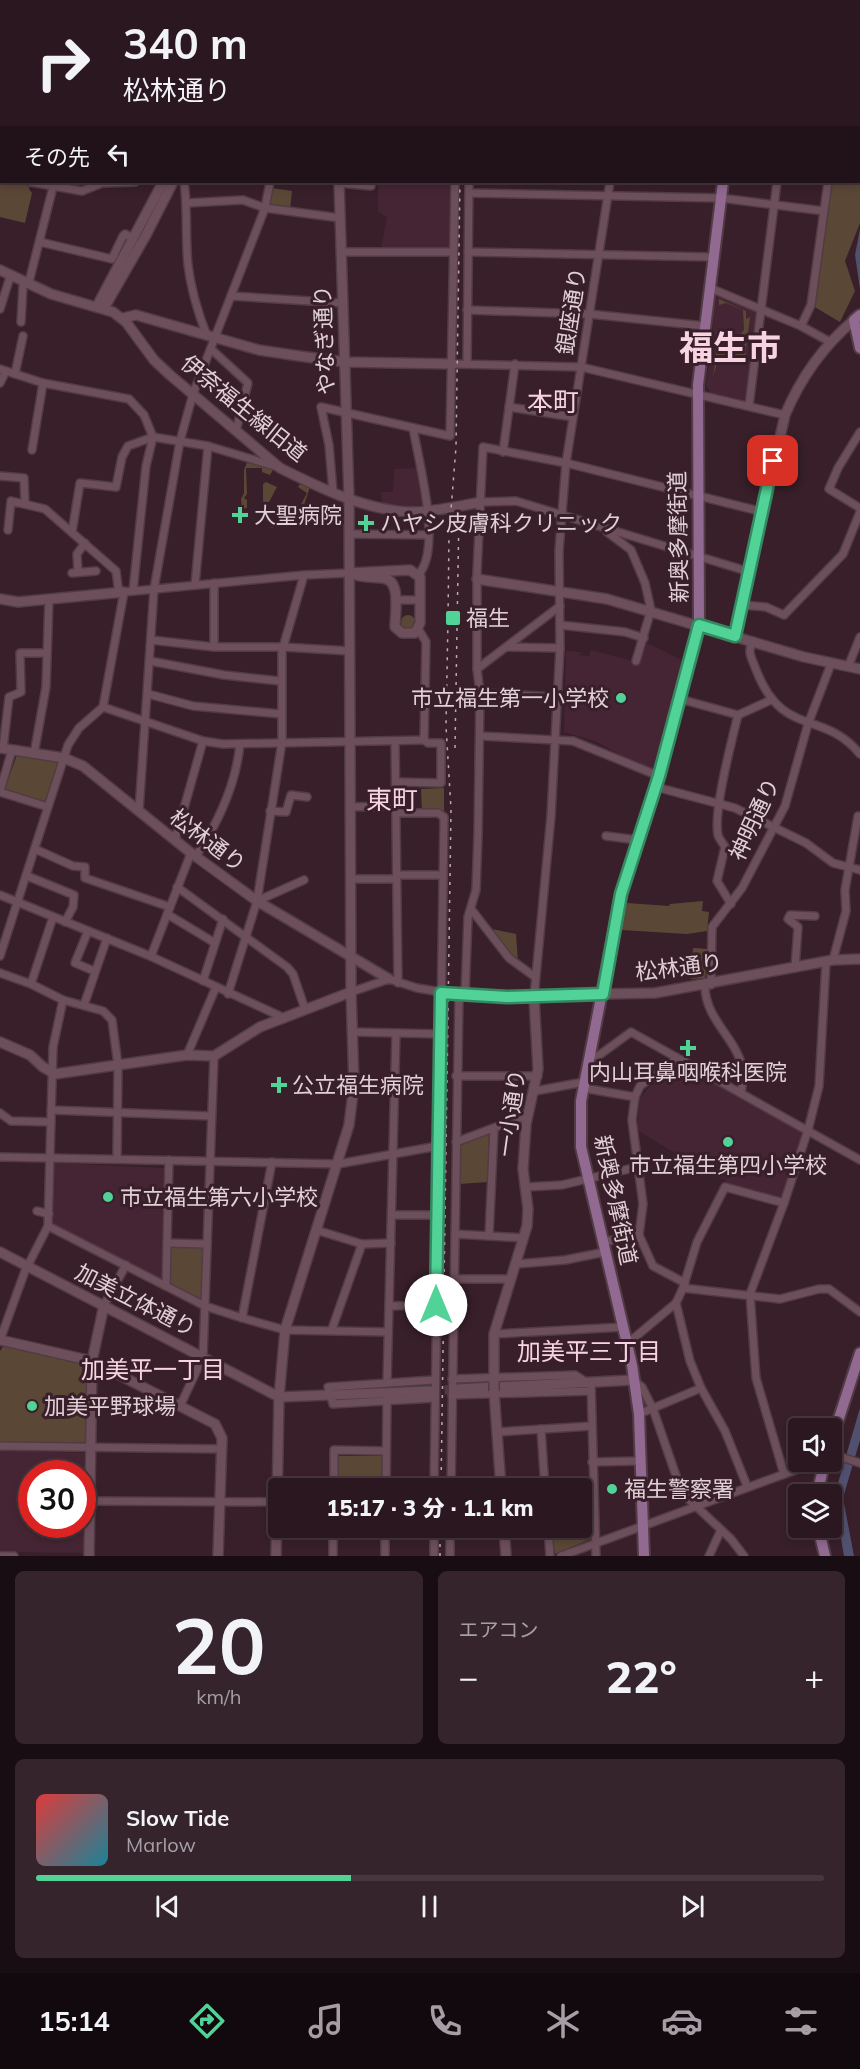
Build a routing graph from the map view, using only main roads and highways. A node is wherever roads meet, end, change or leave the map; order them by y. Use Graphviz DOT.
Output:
graph roads {
  1 [pos="723,183"];
  2 [pos="857,318"];
  3 [pos="860,348"];
  4 [pos="860,1353"];
  5 [pos="840,1418"];
  6 [pos="821,1538"];
  7 [pos="644,1556"];
  8 [pos="825,1556"];
  1 -- 7 [label="main road, 新奥多摩街道"];
  2 -- 3 [label="main road"];
  4 -- 5 [label="main road"];
  6 -- 8 [label="main road"];
}
